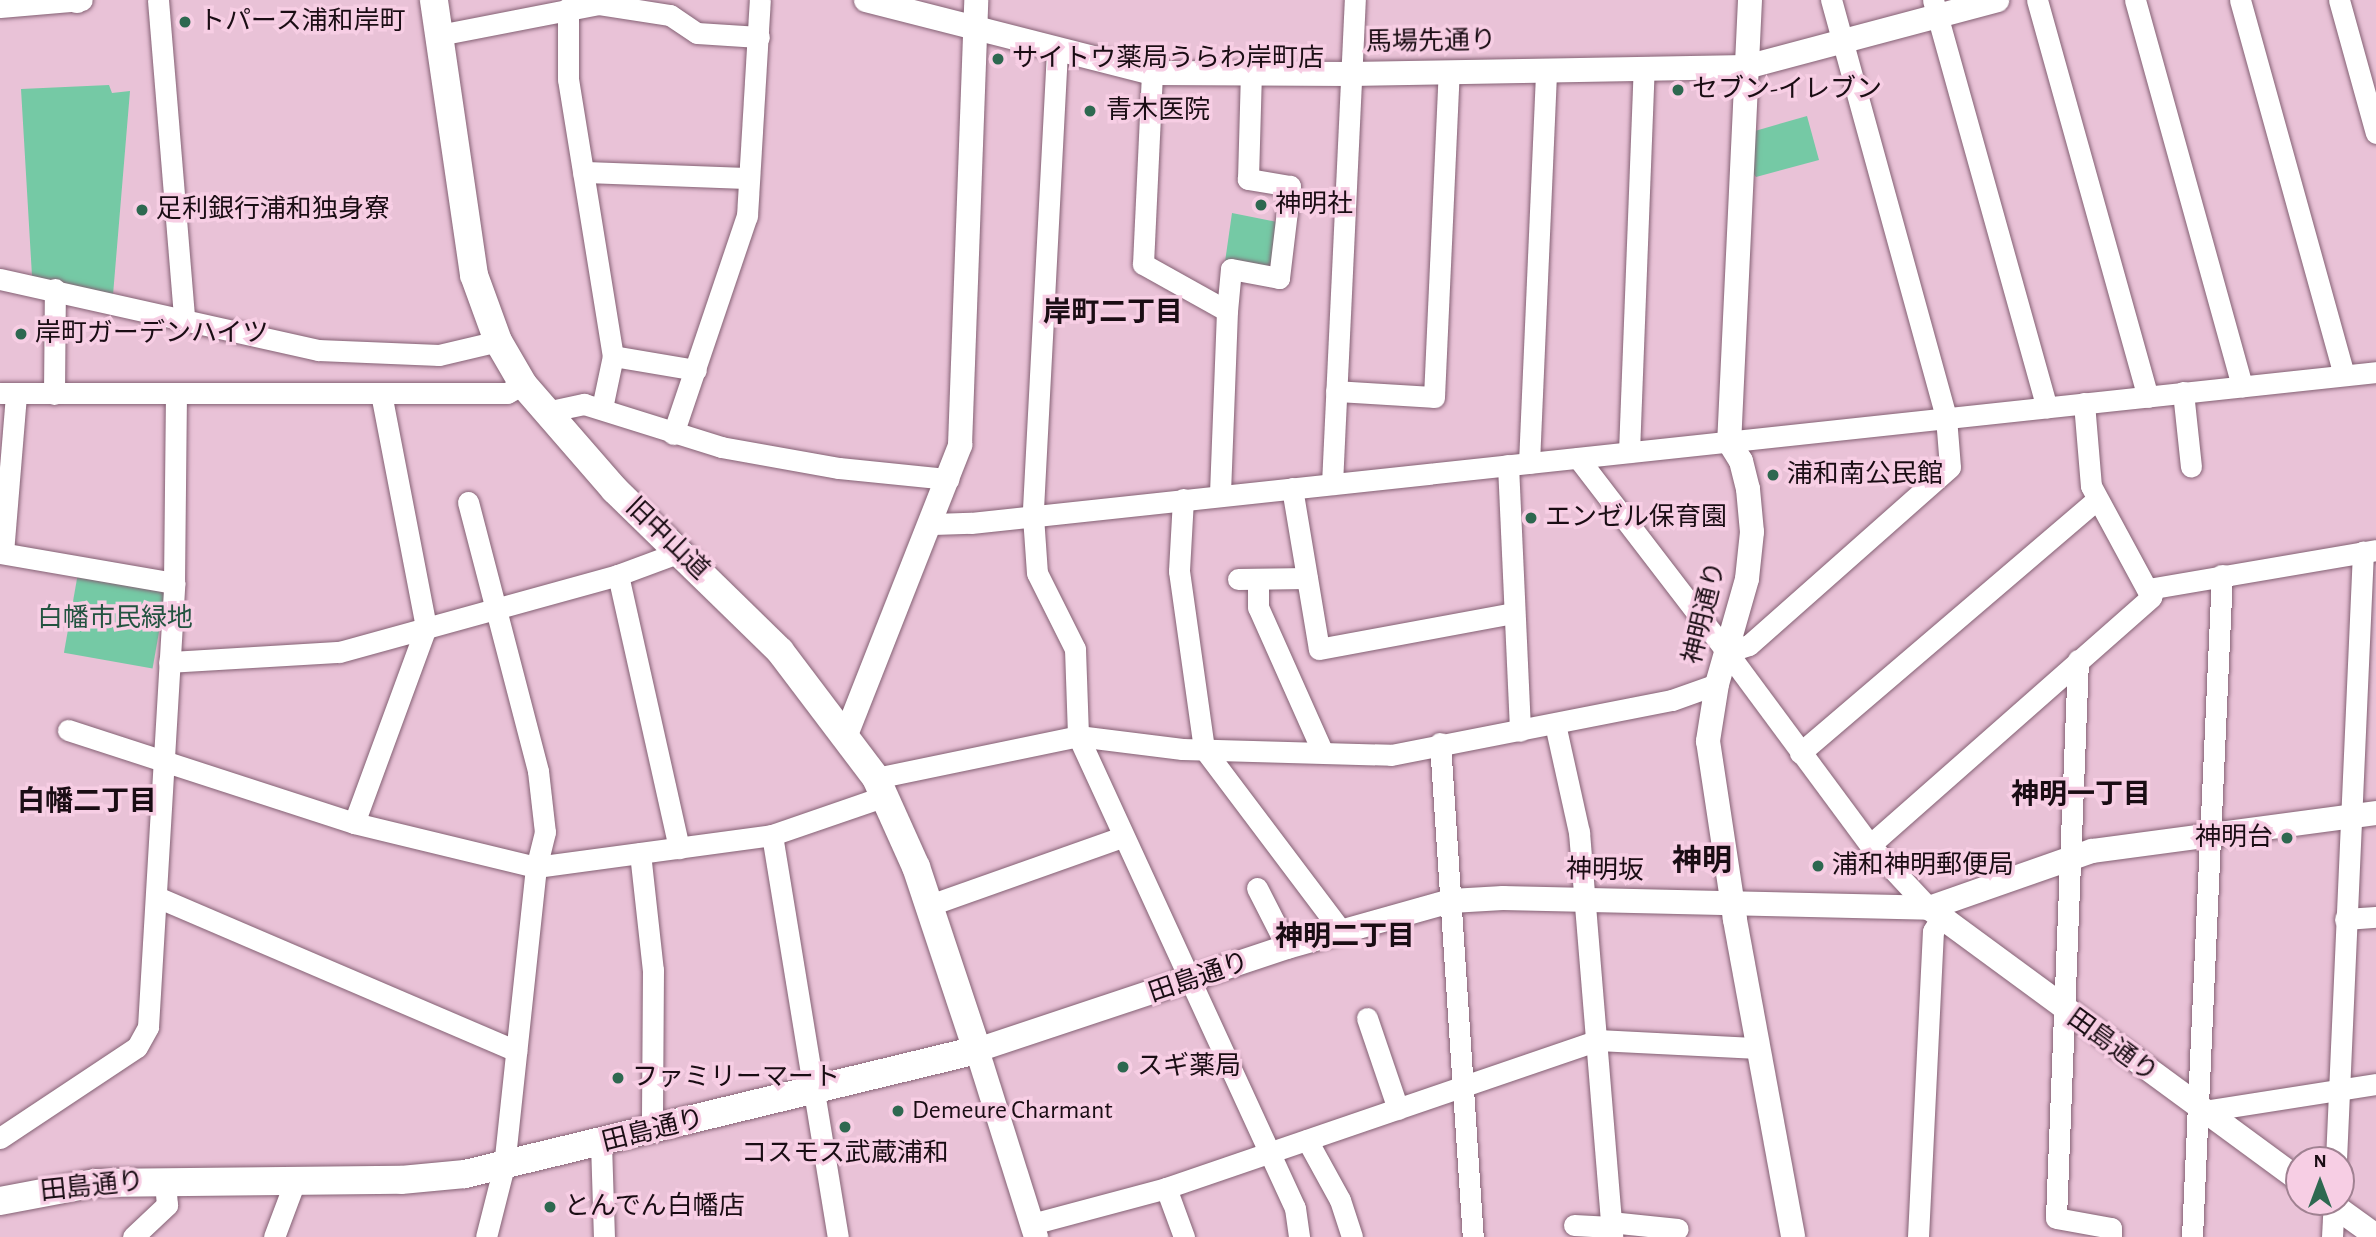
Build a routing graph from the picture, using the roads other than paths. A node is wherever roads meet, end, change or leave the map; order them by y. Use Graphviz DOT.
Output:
graph roads {
  1 [pos="77,0"];
  2 [pos="82,0"];
  3 [pos="158,0"];
  4 [pos="435,0"];
  5 [pos="760,0"];
  6 [pos="866,0"];
  7 [pos="976,0"];
  8 [pos="1355,0"];
  9 [pos="1750,0"];
  10 [pos="1831,0"];
  11 [pos="1997,0"];
  12 [pos="2037,0"];
  13 [pos="2135,0"];
  14 [pos="2240,0"];
  15 [pos="2339,0"];
  16 [pos="0,7"];
  17 [pos="568,8"];
  18 [pos="1936,9"];
  19 [pos="976,27"];
  20 [pos="439,35"];
  21 [pos="759,37"];
  22 [pos="1844,44"];
  23 [pos="1057,51"];
  24 [pos="1644,67"];
  25 [pos="1746,67"];
  26 [pos="1546,70"];
  27 [pos="1449,71"];
  28 [pos="1152,72"];
  29 [pos="1251,73"];
  30 [pos="1351,74"];
  31 [pos="2376,133"];
  32 [pos="583,172"];
  33 [pos="749,178"];
  34 [pos="0,279"];
  35 [pos="55,289"];
  36 [pos="1227,311"];
  37 [pos="184,318"];
  38 [pos="498,341"];
  39 [pos="613,356"];
  40 [pos="696,370"];
  41 [pos="2376,372"];
  42 [pos="2344,375"];
  43 [pos="523,384"];
  44 [pos="2242,386"];
  45 [pos="1336,391"];
  46 [pos="2183,392"];
  47 [pos="8,393"];
  48 [pos="54,394"];
  49 [pos="381,394"];
  50 [pos="176,395"];
  51 [pos="2148,397"];
  52 [pos="2084,403"];
  53 [pos="2047,407"];
  54 [pos="602,408"];
  55 [pos="547,412"];
  56 [pos="1946,417"];
  57 [pos="673,433"];
  58 [pos="1729,442"];
  59 [pos="1629,453"];
  60 [pos="1578,458"];
  61 [pos="1518,464"];
  62 [pos="2191,467"];
  63 [pos="948,479"];
  64 [pos="1332,484"];
  65 [pos="1292,488"];
  66 [pos="1220,495"];
  67 [pos="1184,499"];
  68 [pos="2096,500"];
  69 [pos="468,502"];
  70 [pos="1033,516"];
  71 [pos="933,524"];
  72 [pos="2370,551"];
  73 [pos="680,552"];
  74 [pos="2,553"];
  75 [pos="618,575"];
  76 [pos="2222,575"];
  77 [pos="1307,578"];
  78 [pos="174,583"];
  79 [pos="2151,597"];
  80 [pos="498,609"];
  81 [pos="1514,613"];
  82 [pos="426,627"];
  83 [pos="1727,652"];
  84 [pos="2078,660"];
  85 [pos="169,662"];
  86 [pos="1717,684"];
  87 [pos="1555,724"];
  88 [pos="68,730"];
  89 [pos="1520,731"];
  90 [pos="846,735"];
  91 [pos="1078,736"];
  92 [pos="1440,743"];
  93 [pos="1204,749"];
  94 [pos="1322,751"];
  95 [pos="1800,752"];
  96 [pos="162,759"];
  97 [pos="881,787"];
  98 [pos="2376,813"];
  99 [pos="2350,817"];
  100 [pos="354,823"];
  101 [pos="772,835"];
  102 [pos="1122,837"];
  103 [pos="2213,837"];
  104 [pos="1870,845"];
  105 [pos="679,848"];
  106 [pos="640,853"];
  107 [pos="2071,857"];
  108 [pos="536,867"];
  109 [pos="1257,888"];
  110 [pos="157,897"];
  111 [pos="1451,901"];
  112 [pos="1587,901"];
  113 [pos="1732,904"];
  114 [pos="930,905"];
  115 [pos="1934,914"];
  116 [pos="2376,917"];
  117 [pos="2345,919"];
  118 [pos="1342,932"];
  119 [pos="1287,947"];
  120 [pos="1189,981"];
  121 [pos="2065,1012"];
  122 [pos="1367,1018"];
  123 [pos="1598,1040"];
  124 [pos="1758,1048"];
  125 [pos="977,1050"];
  126 [pos="516,1051"];
  127 [pos="2376,1084"];
  128 [pos="1461,1087"];
  129 [pos="2339,1090"];
  130 [pos="818,1091"];
  131 [pos="1398,1109"];
  132 [pos="2201,1109"];
  133 [pos="652,1131"];
  134 [pos="0,1138"];
  135 [pos="1307,1140"];
  136 [pos="601,1143"];
  137 [pos="2337,1146"];
  138 [pos="1270,1153"];
  139 [pos="504,1166"];
  140 [pos="2285,1170"];
  141 [pos="165,1180"];
  142 [pos="295,1181"];
  143 [pos="1166,1188"];
  144 [pos="0,1201"];
  145 [pos="2332,1216"];
  146 [pos="2349,1216"];
  147 [pos="1574,1225"];
  148 [pos="1611,1229"];
  149 [pos="1678,1229"];
  150 [pos="1034,1230"];
  151 [pos="2376,1236"];
  152 [pos="134,1237"];
  153 [pos="274,1237"];
  154 [pos="486,1237"];
  155 [pos="604,1237"];
  156 [pos="838,1237"];
  157 [pos="1184,1237"];
  158 [pos="1299,1237"];
  159 [pos="1352,1237"];
  160 [pos="1473,1237"];
  161 [pos="1793,1237"];
  162 [pos="1918,1237"];
  163 [pos="2111,1237"];
  164 [pos="2192,1237"];
  165 [pos="2332,1237"];
  1 -- 2 [label="street"];
  1 -- 16 [label="street"];
  3 -- 37 [label="street"];
  4 -- 20 [label="main road, 旧中山道"];
  5 -- 21 [label="street"];
  6 -- 19 [label="street, 馬場先通り"];
  7 -- 19 [label="street"];
  8 -- 30 [label="street"];
  9 -- 25 [label="street, 神明通り"];
  10 -- 22 [label="street"];
  11 -- 18 [label="street, 馬場先通り"];
  12 -- 51 [label="street"];
  13 -- 44 [label="street"];
  14 -- 42 [label="street"];
  15 -- 31 [label="street"];
  17 -- 20 [label="street"];
  17 -- 21 [label="street"];
  17 -- 32 [label="street"];
  18 -- 22 [label="street, 馬場先通り"];
  18 -- 53 [label="street"];
  19 -- 23 [label="street, 馬場先通り"];
  19 -- 63 [label="street"];
  20 -- 38 [label="main road, 旧中山道"];
  21 -- 33 [label="street"];
  22 -- 25 [label="street, 馬場先通り"];
  22 -- 56 [label="street"];
  23 -- 28 [label="street, 馬場先通り"];
  23 -- 70 [label="street"];
  24 -- 25 [label="street, 馬場先通り"];
  24 -- 26 [label="street, 馬場先通り"];
  24 -- 59 [label="street"];
  25 -- 58 [label="street, 神明通り"];
  26 -- 27 [label="street, 馬場先通り"];
  26 -- 61 [label="street"];
  27 -- 30 [label="street, 馬場先通り"];
  27 -- 45 [label="street"];
  28 -- 29 [label="street, 馬場先通り"];
  28 -- 36 [label="street"];
  29 -- 30 [label="street, 馬場先通り"];
  29 -- 36 [label="street"];
  30 -- 45 [label="street"];
  32 -- 33 [label="street"];
  32 -- 39 [label="street"];
  33 -- 40 [label="street"];
  34 -- 35 [label="street"];
  35 -- 37 [label="street"];
  35 -- 48 [label="street"];
  36 -- 66 [label="street"];
  37 -- 38 [label="street"];
  38 -- 43 [label="main road, 旧中山道"];
  39 -- 40 [label="street"];
  39 -- 54 [label="street"];
  40 -- 57 [label="street"];
  41 -- 42 [label="street"];
  42 -- 44 [label="street"];
  43 -- 49 [label="street"];
  43 -- 55 [label="main road, 旧中山道"];
  44 -- 46 [label="street"];
  45 -- 64 [label="street"];
  46 -- 51 [label="street"];
  46 -- 62 [label="street"];
  47 -- 48 [label="street"];
  47 -- 74 [label="street"];
  48 -- 50 [label="street"];
  49 -- 50 [label="street"];
  49 -- 82 [label="street"];
  50 -- 78 [label="street"];
  51 -- 52 [label="street"];
  52 -- 53 [label="street"];
  52 -- 68 [label="street"];
  53 -- 56 [label="street"];
  54 -- 55 [label="street"];
  54 -- 57 [label="street"];
  55 -- 73 [label="main road, 旧中山道"];
  56 -- 58 [label="street"];
  56 -- 83 [label="street"];
  57 -- 63 [label="street"];
  58 -- 59 [label="street"];
  58 -- 83 [label="street, 神明通り"];
  59 -- 60 [label="street"];
  60 -- 61 [label="street"];
  60 -- 83 [label="street"];
  61 -- 64 [label="street"];
  61 -- 81 [label="street"];
  63 -- 71 [label="street"];
  64 -- 65 [label="street"];
  65 -- 66 [label="street"];
  65 -- 77 [label="street"];
  66 -- 67 [label="street"];
  67 -- 70 [label="street"];
  67 -- 93 [label="street"];
  68 -- 79 [label="street"];
  68 -- 95 [label="street"];
  69 -- 80 [label="street"];
  70 -- 71 [label="street"];
  70 -- 91 [label="street"];
  71 -- 90 [label="street"];
  72 -- 76 [label="street"];
  72 -- 99 [label="street"];
  73 -- 75 [label="street"];
  73 -- 90 [label="main road, 旧中山道"];
  74 -- 78 [label="street"];
  75 -- 80 [label="street"];
  75 -- 105 [label="street"];
  76 -- 79 [label="street"];
  76 -- 103 [label="street"];
  77 -- 81 [label="street"];
  77 -- 94 [label="street"];
  78 -- 85 [label="street"];
  79 -- 84 [label="street"];
  80 -- 82 [label="street"];
  80 -- 108 [label="street"];
  81 -- 89 [label="street"];
  82 -- 85 [label="street"];
  82 -- 100 [label="street"];
  83 -- 86 [label="street, 神明通り"];
  83 -- 95 [label="street"];
  84 -- 104 [label="street"];
  84 -- 107 [label="street"];
  85 -- 96 [label="street"];
  86 -- 87 [label="street"];
  86 -- 113 [label="street, 神明通り"];
  87 -- 89 [label="street"];
  87 -- 112 [label="street"];
  88 -- 96 [label="street"];
  89 -- 92 [label="street"];
  90 -- 97 [label="main road, 旧中山道"];
  91 -- 93 [label="street"];
  91 -- 97 [label="street"];
  91 -- 102 [label="street"];
  92 -- 94 [label="street"];
  92 -- 111 [label="street"];
  93 -- 94 [label="street"];
  93 -- 118 [label="street"];
  95 -- 104 [label="street"];
  96 -- 100 [label="street"];
  96 -- 110 [label="street"];
  97 -- 101 [label="street"];
  97 -- 114 [label="main road, 旧中山道"];
  98 -- 99 [label="street"];
  99 -- 103 [label="street"];
  99 -- 117 [label="street"];
  100 -- 108 [label="street"];
  101 -- 105 [label="street"];
  101 -- 130 [label="street"];
  102 -- 114 [label="street"];
  102 -- 120 [label="street"];
  103 -- 107 [label="street"];
  103 -- 132 [label="street"];
  104 -- 115 [label="street"];
  105 -- 106 [label="street"];
  106 -- 108 [label="street"];
  106 -- 133 [label="street"];
  107 -- 115 [label="street"];
  107 -- 121 [label="street"];
  108 -- 126 [label="street"];
  109 -- 119 [label="street"];
  110 -- 126 [label="street"];
  110 -- 134 [label="street"];
  111 -- 112 [label="street, 神明坂"];
  111 -- 118 [label="street, 神明坂"];
  111 -- 128 [label="street"];
  112 -- 113 [label="street, 神明坂"];
  112 -- 123 [label="street"];
  113 -- 115 [label="street, 神明坂"];
  113 -- 124 [label="street, 神明通り"];
  114 -- 125 [label="main road, 旧中山道"];
  115 -- 121 [label="street, 田島通り"];
  115 -- 162 [label="street"];
  116 -- 117 [label="street"];
  117 -- 129 [label="street"];
  118 -- 119 [label="street, 神明坂"];
  119 -- 120 [label="street, 田島通り"];
  120 -- 125 [label="street, 田島通り"];
  120 -- 138 [label="street"];
  121 -- 132 [label="street, 田島通り"];
  121 -- 163 [label="street"];
  122 -- 131 [label="street"];
  123 -- 124 [label="street"];
  123 -- 128 [label="street"];
  123 -- 148 [label="street"];
  124 -- 161 [label="street, 神明通り"];
  125 -- 130 [label="main road, 田島通り"];
  125 -- 150 [label="street"];
  126 -- 139 [label="street"];
  127 -- 129 [label="street"];
  128 -- 131 [label="street"];
  128 -- 160 [label="street"];
  129 -- 132 [label="street"];
  129 -- 137 [label="street"];
  130 -- 133 [label="main road, 田島通り"];
  130 -- 156 [label="street"];
  131 -- 135 [label="street"];
  132 -- 140 [label="street, 田島通り"];
  132 -- 164 [label="street"];
  133 -- 136 [label="main road, 田島通り"];
  135 -- 138 [label="street"];
  135 -- 159 [label="street"];
  136 -- 139 [label="main road, 田島通り"];
  136 -- 155 [label="street"];
  138 -- 143 [label="street"];
  138 -- 158 [label="street"];
  139 -- 142 [label="main road, 田島通り"];
  139 -- 154 [label="street"];
  141 -- 142 [label="main road, 田島通り"];
  141 -- 144 [label="main road, 田島通り"];
  141 -- 152 [label="street"];
  142 -- 153 [label="street"];
  143 -- 150 [label="street"];
  143 -- 157 [label="street"];
  145 -- 165 [label="street"];
  146 -- 151 [label="street"];
  147 -- 148 [label="street"];
  148 -- 149 [label="street"];
}
